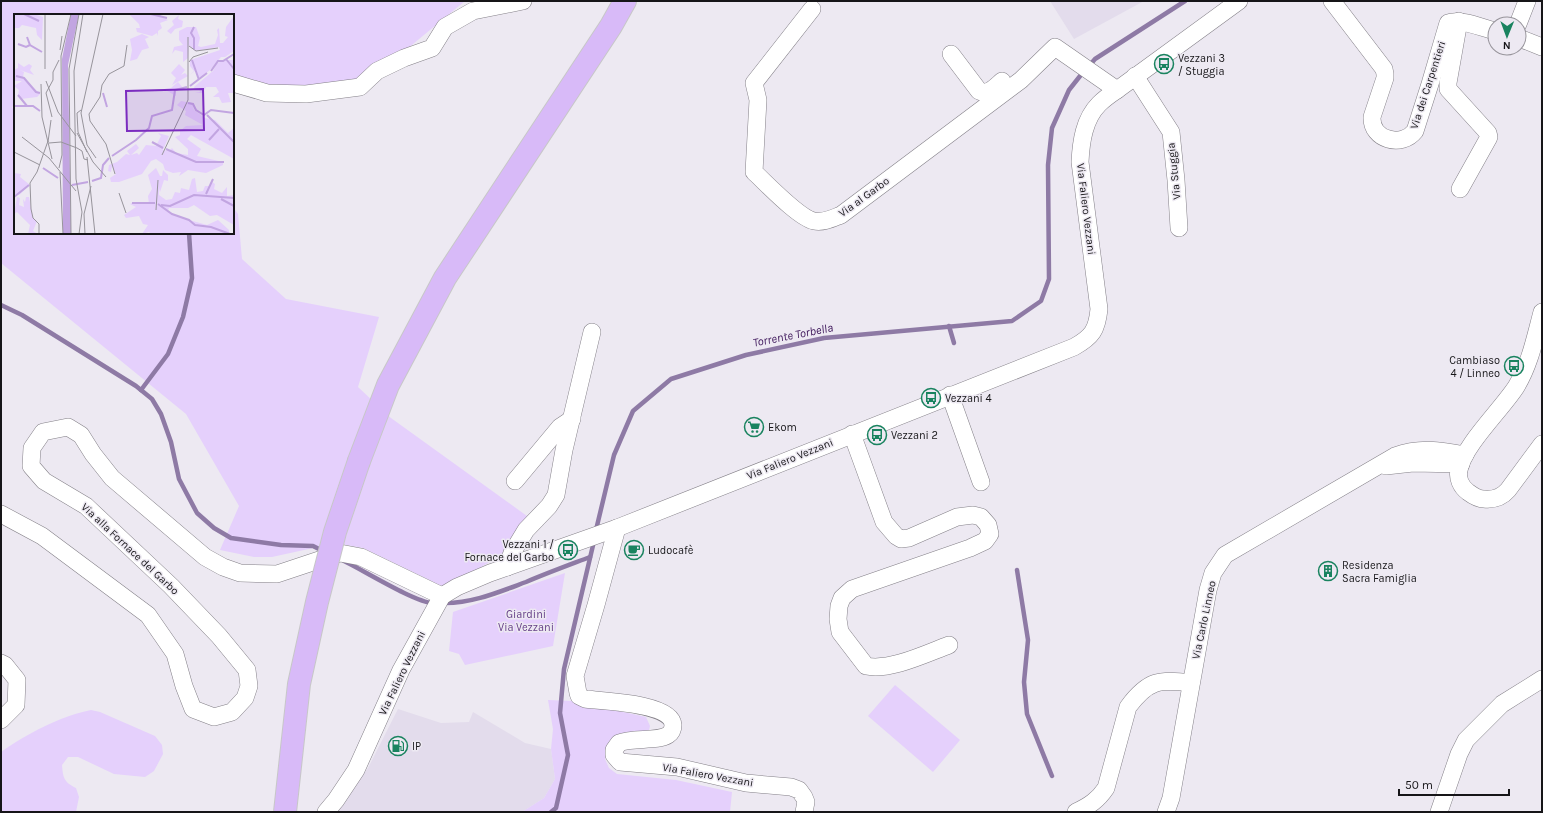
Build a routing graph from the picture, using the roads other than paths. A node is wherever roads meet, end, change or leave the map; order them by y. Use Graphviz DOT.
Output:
graph roads {
  1 [pos="523,1"];
  2 [pos="625,1"];
  3 [pos="1239,1"];
  4 [pos="1332,1"];
  5 [pos="1527,1"];
  6 [pos="812,9"];
  7 [pos="1521,16"];
  8 [pos="1459,21"];
  9 [pos="1487,29"];
  10 [pos="1527,41"];
  11 [pos="1542,47"];
  12 [pos="951,54"];
  13 [pos="1135,76"];
  14 [pos="1021,80"];
  15 [pos="234,83"];
  16 [pos="1117,90"];
  17 [pos="1460,189"];
  18 [pos="1179,228"];
  19 [pos="1542,312"];
  20 [pos="592,332"];
  21 [pos="950,395"];
  22 [pos="572,419"];
  23 [pos="852,434"];
  24 [pos="1542,444"];
  25 [pos="1463,459"];
  26 [pos="515,481"];
  27 [pos="981,482"];
  28 [pos="1,514"];
  29 [pos="613,529"];
  30 [pos="507,567"];
  31 [pos="442,596"];
  32 [pos="948,645"];
  33 [pos="1,663"];
  34 [pos="1542,679"];
  35 [pos="1191,683"];
  36 [pos="1,720"];
  37 [pos="285,812"];
  38 [pos="326,812"];
  39 [pos="804,812"];
  40 [pos="1076,812"];
  41 [pos="1166,812"];
  42 [pos="1439,812"];
  1 -- 15 [label="street"];
  2 -- 37 [label="highway, bridge"];
  3 -- 13 [label="street, Via Faliero Vezzani"];
  4 -- 8 [label="street, Via dei Carpentieri"];
  5 -- 7 [label="street"];
  6 -- 14 [label="street, Via al Garbo"];
  8 -- 9 [label="street"];
  8 -- 17 [label="street, Via dei Carpentieri"];
  10 -- 11 [label="street"];
  12 -- 14 [label="street"];
  13 -- 16 [label="street, Via Faliero Vezzani"];
  13 -- 18 [label="street, Via Stuggia"];
  14 -- 16 [label="street, Via al Garbo"];
  16 -- 21 [label="street, Via Faliero Vezzani"];
  19 -- 25 [label="street"];
  20 -- 22 [label="street"];
  21 -- 23 [label="street, Via Faliero Vezzani"];
  21 -- 27 [label="street"];
  22 -- 26 [label="street"];
  22 -- 30 [label="street"];
  23 -- 29 [label="street, Via Faliero Vezzani"];
  23 -- 32 [label="street"];
  24 -- 25 [label="street"];
  25 -- 35 [label="street, Via Carlo Linneo"];
  28 -- 31 [label="street, Via alla Fornace del Garbo"];
  29 -- 30 [label="street, Via Faliero Vezzani"];
  29 -- 39 [label="street, Via Faliero Vezzani"];
  30 -- 31 [label="street, Via Faliero Vezzani"];
  31 -- 38 [label="street, Via Faliero Vezzani"];
  33 -- 36 [label="street"];
  34 -- 42 [label="street"];
  35 -- 40 [label="street"];
  35 -- 41 [label="street, Via Carlo Linneo"];
}
